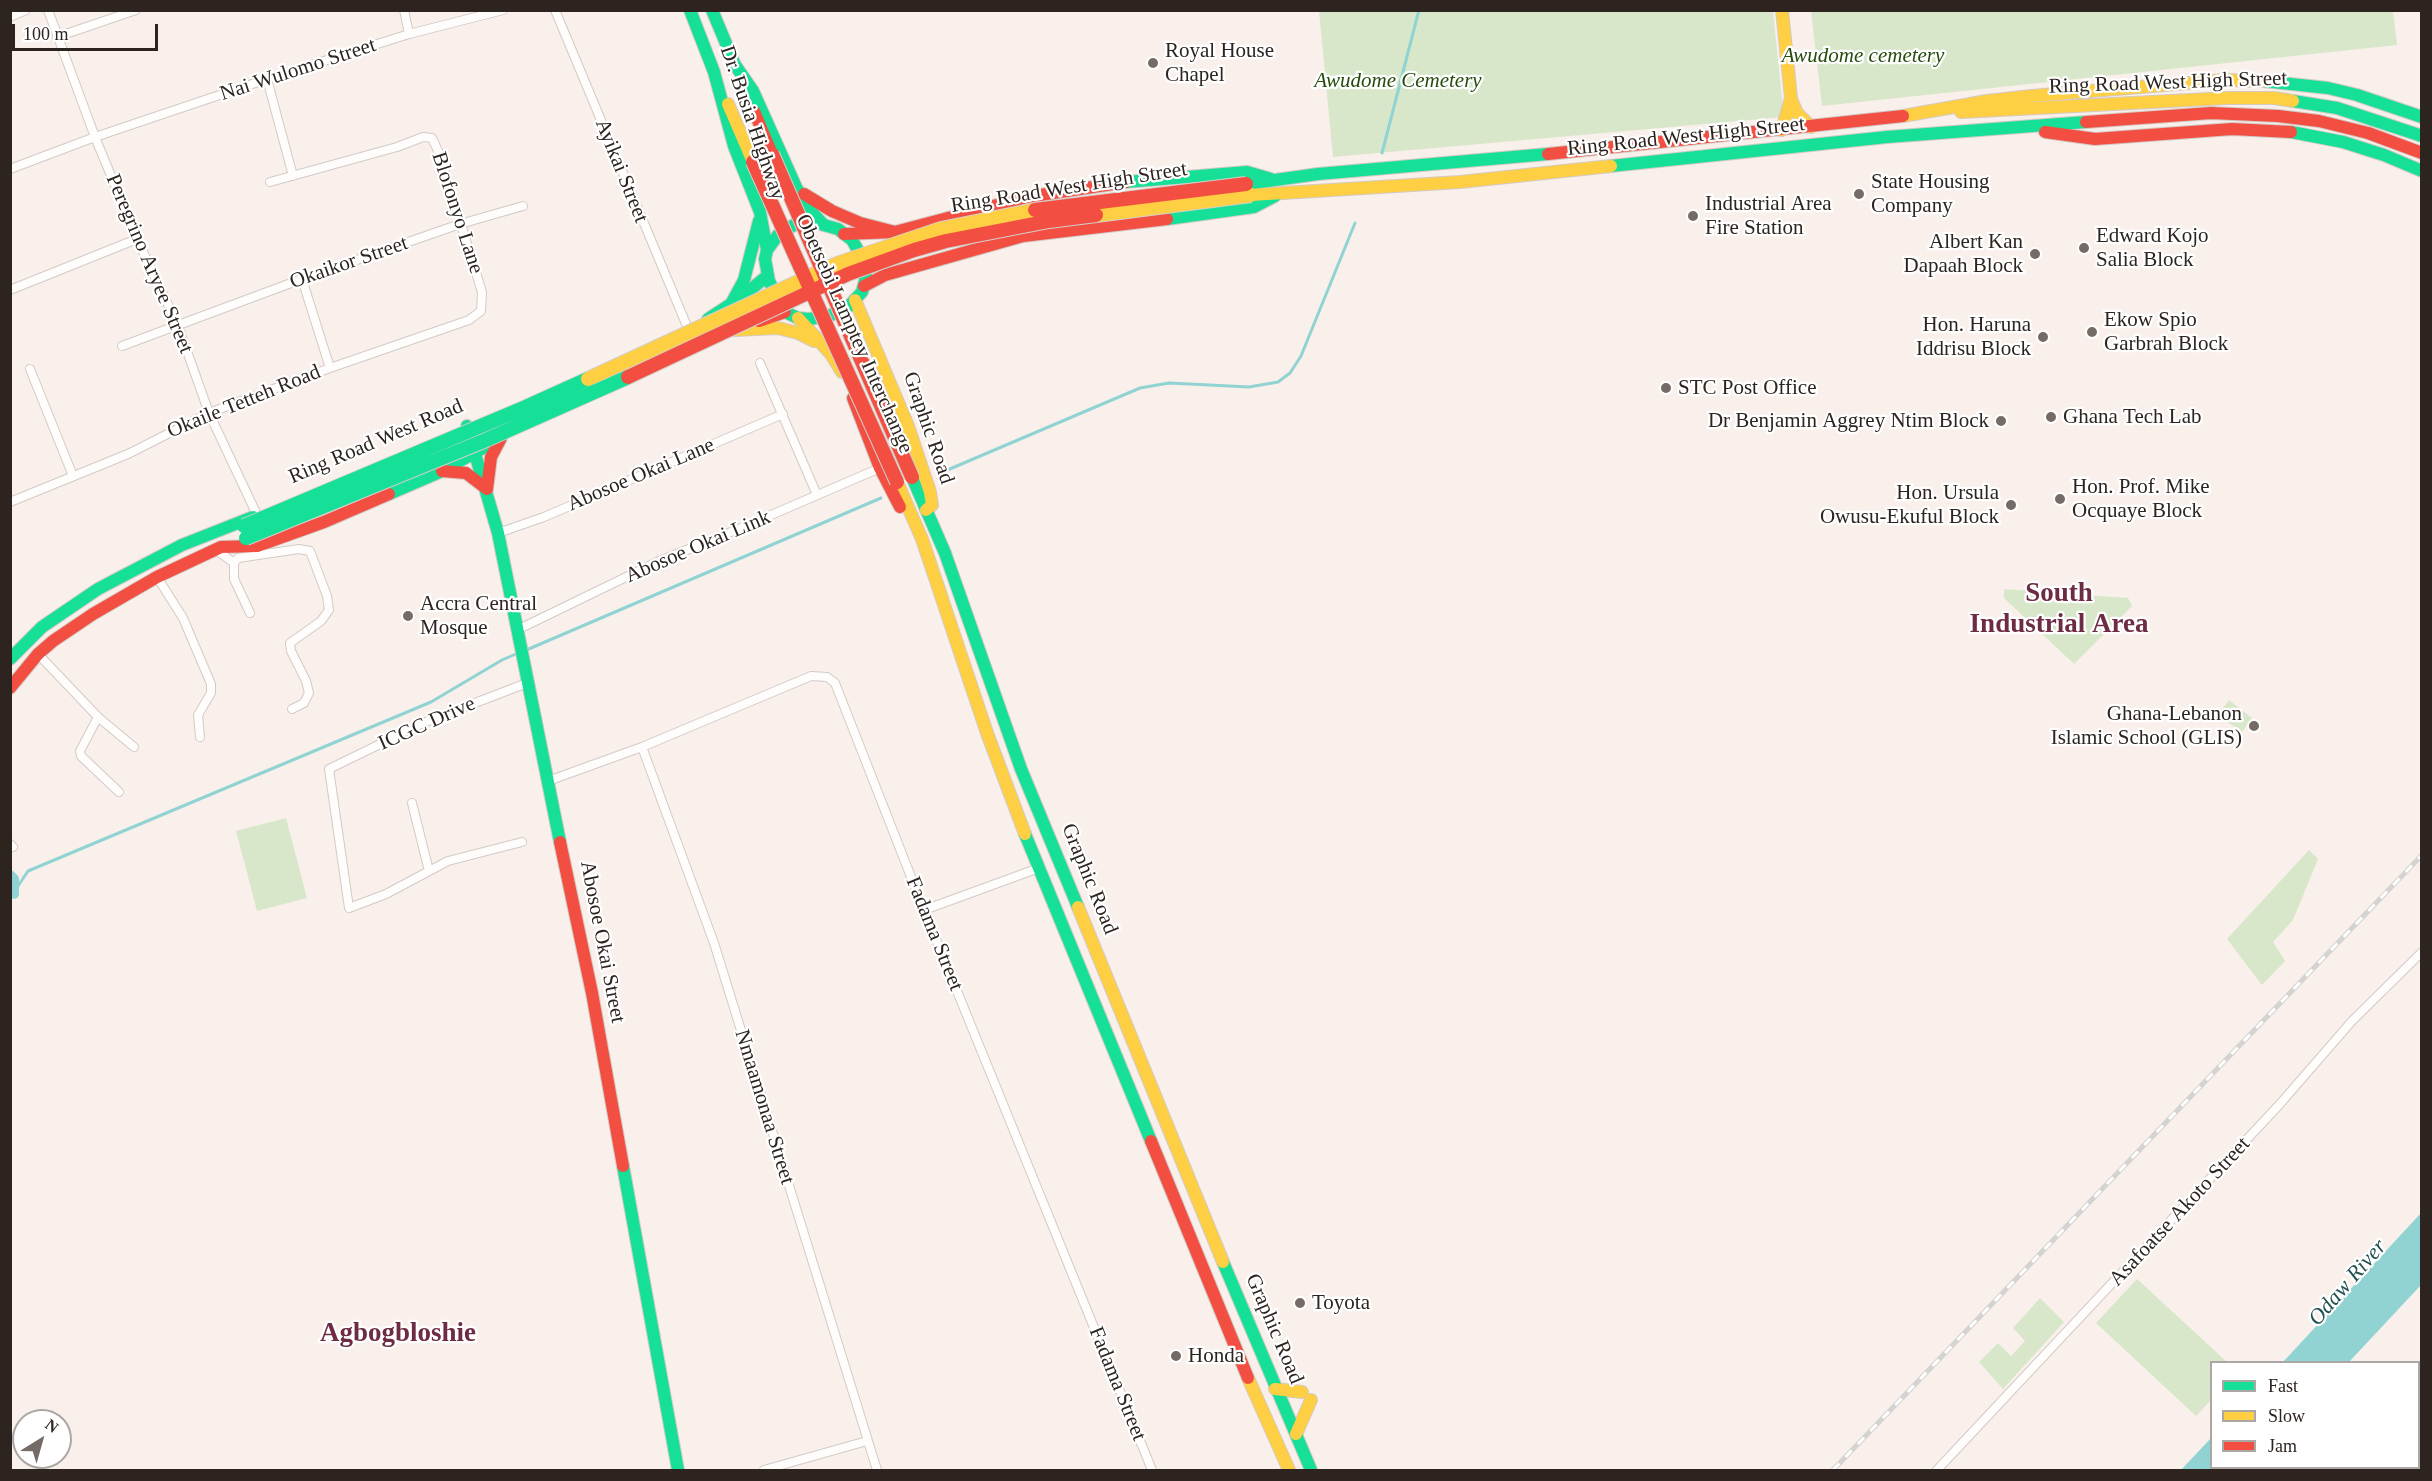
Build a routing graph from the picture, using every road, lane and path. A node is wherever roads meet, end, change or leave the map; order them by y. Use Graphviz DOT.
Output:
graph roads {
  1 [pos="26,10"];
  2 [pos="48,10"];
  3 [pos="136,10"];
  4 [pos="405,10"];
  5 [pos="503,10"];
  6 [pos="555,10"];
  7 [pos="690,10"];
  8 [pos="711,10"];
  9 [pos="1782,10"];
  10 [pos="10,17"];
  11 [pos="409,34"];
  12 [pos="57,36"];
  13 [pos="735,65"];
  14 [pos="714,72"];
  15 [pos="267,79"];
  16 [pos="1791,98"];
  17 [pos="1947,111"];
  18 [pos="2421,117"];
  19 [pos="1811,126"];
  20 [pos="2022,128"];
  21 [pos="1782,130"];
  22 [pos="2421,136"];
  23 [pos="95,137"];
  24 [pos="2419,152"];
  25 [pos="10,169"];
  26 [pos="2421,171"];
  27 [pos="293,176"];
  28 [pos="270,182"];
  29 [pos="1276,187"];
  30 [pos="796,188"];
  31 [pos="523,206"];
  32 [pos="760,212"];
  33 [pos="822,223"];
  34 [pos="460,224"];
  35 [pos="895,232"];
  36 [pos="844,234"];
  37 [pos="137,239"];
  38 [pos="767,250"];
  39 [pos="842,269"];
  40 [pos="767,276"];
  41 [pos="302,279"];
  42 [pos="864,286"];
  43 [pos="10,290"];
  44 [pos="855,300"];
  45 [pos="731,304"];
  46 [pos="481,312"];
  47 [pos="792,315"];
  48 [pos="178,326"];
  49 [pos="735,330"];
  50 [pos="689,331"];
  51 [pos="122,346"];
  52 [pos="825,346"];
  53 [pos="759,363"];
  54 [pos="330,368"];
  55 [pos="30,369"];
  56 [pos="209,412"];
  57 [pos="783,414"];
  58 [pos="467,426"];
  59 [pos="503,437"];
  60 [pos="475,454"];
  61 [pos="880,468"];
  62 [pos="442,471"];
  63 [pos="73,476"];
  64 [pos="487,489"];
  65 [pos="817,495"];
  66 [pos="10,502"];
  67 [pos="926,510"];
  68 [pos="257,515"];
  69 [pos="912,515"];
  70 [pos="226,528"];
  71 [pos="245,532"];
  72 [pos="498,532"];
  73 [pos="218,548"];
  74 [pos="234,563"];
  75 [pos="157,578"];
  76 [pos="250,613"];
  77 [pos="517,631"];
  78 [pos="38,654"];
  79 [pos="10,659"];
  80 [pos="526,676"];
  81 [pos="10,688"];
  82 [pos="292,709"];
  83 [pos="98,717"];
  84 [pos="200,737"];
  85 [pos="134,747"];
  86 [pos="642,747"];
  87 [pos="548,781"];
  88 [pos="119,792"];
  89 [pos="412,803"];
  90 [pos="522,842"];
  91 [pos="1039,868"];
  92 [pos="429,871"];
  93 [pos="924,910"];
  94 [pos="2421,952"];
  95 [pos="1275,1389"];
  96 [pos="1296,1434"];
  97 [pos="867,1441"];
  98 [pos="678,1470"];
  99 [pos="764,1470"];
  100 [pos="877,1470"];
  101 [pos="1152,1470"];
  102 [pos="1288,1470"];
  103 [pos="1310,1470"];
  104 [pos="1937,1470"];
  1 -- 10 [label="street"];
  2 -- 12 [label="street, Peregrino Aryee Street"];
  3 -- 12 [label="street"];
  4 -- 11 [label="street"];
  5 -- 11 [label="street, Nai Wulomo Street"];
  6 -- 50 [label="street, Ayikai Street"];
  7 -- 14 [label="main road, Dr. Busia Highway"];
  8 -- 13 [label="main road, Dr. Busia Highway"];
  9 -- 16 [label="main road"];
  11 -- 15 [label="street, Nai Wulomo Street"];
  12 -- 23 [label="street, Peregrino Aryee Street"];
  13 -- 30 [label="main road, Dr. Busia Highway"];
  13 -- 67 [label="main road, Obetsebi Lamptey Interchange, bridge"];
  14 -- 32 [label="main road, Dr. Busia Highway"];
  14 -- 69 [label="main road, Obetsebi Lamptey Interchange, bridge"];
  15 -- 23 [label="street, Nai Wulomo Street"];
  15 -- 27 [label="street"];
  16 -- 19 [label="main road"];
  16 -- 21 [label="main road"];
  17 -- 18 [label="main road, Ring Road West High Street"];
  17 -- 19 [label="main road, Ring Road West High Street"];
  17 -- 22 [label="main road, Ring Road West High Street"];
  19 -- 21 [label="main road, Ring Road West High Street"];
  20 -- 24 [label="main road, Ring Road West High Street"];
  20 -- 26 [label="main road, Ring Road West High Street"];
  20 -- 29 [label="main road, Ring Road West High Street"];
  21 -- 29 [label="main road, Ring Road West High Street"];
  23 -- 25 [label="street, Nai Wulomo Street"];
  23 -- 37 [label="street, Peregrino Aryee Street"];
  27 -- 28 [label="street, Blofonyo Lane"];
  27 -- 34 [label="street, Blofonyo Lane"];
  29 -- 35 [label="main road, Ring Road West High Street"];
  29 -- 39 [label="main road, Ring Road West High Street, bridge"];
  29 -- 42 [label="main road, Ring Road West High Street"];
  30 -- 33 [label="main road, Dr. Busia Highway"];
  30 -- 35 [label="main road"];
  31 -- 34 [label="street, Okaikor Street"];
  32 -- 38 [label="main road, Dr. Busia Highway"];
  32 -- 45 [label="main road"];
  33 -- 36 [label="main road"];
  33 -- 38 [label="main road"];
  34 -- 41 [label="street, Okaikor Street"];
  34 -- 46 [label="street, Blofonyo Lane"];
  35 -- 36 [label="main road, Ring Road West High Street"];
  36 -- 42 [label="main road"];
  37 -- 43 [label="street"];
  37 -- 48 [label="street, Peregrino Aryee Street"];
  38 -- 40 [label="main road"];
  39 -- 71 [label="main road, Ring Road West Road, bridge"];
  40 -- 45 [label="main road, Ring Road West Road"];
  40 -- 47 [label="main road"];
  41 -- 48 [label="street, Okaikor Street"];
  41 -- 54 [label="street"];
  42 -- 44 [label="main road"];
  44 -- 47 [label="main road"];
  44 -- 67 [label="main road, Graphic Road"];
  45 -- 50 [label="main road, Ring Road West Road"];
  46 -- 54 [label="street, Okaile Tetteh Road"];
  47 -- 49 [label="main road"];
  47 -- 52 [label="main road, Graphic Road"];
  48 -- 51 [label="street, Okaikor Street"];
  48 -- 56 [label="street, Peregrino Aryee Street"];
  49 -- 52 [label="main road"];
  49 -- 59 [label="main road"];
  50 -- 58 [label="main road, Ring Road West Road"];
  52 -- 61 [label="main road, Graphic Road"];
  53 -- 57 [label="street"];
  54 -- 56 [label="street, Okaile Tetteh Road"];
  55 -- 63 [label="street"];
  56 -- 63 [label="street, Okaile Tetteh Road"];
  56 -- 68 [label="street, Peregrino Aryee Street"];
  57 -- 65 [label="street"];
  57 -- 72 [label="street, Abosoe Okai Lane"];
  58 -- 60 [label="main road, Abosoe Okai Street"];
  58 -- 68 [label="main road, Ring Road West Road"];
  59 -- 60 [label="main road"];
  59 -- 64 [label="main road"];
  60 -- 62 [label="main road"];
  60 -- 64 [label="main road, Abosoe Okai Street"];
  61 -- 65 [label="street, Abosoe Okai Link"];
  61 -- 69 [label="main road, Graphic Road"];
  62 -- 64 [label="main road"];
  62 -- 73 [label="main road"];
  63 -- 66 [label="street, Okaile Tetteh Road"];
  64 -- 72 [label="main road, Abosoe Okai Street"];
  65 -- 77 [label="street, Abosoe Okai Link"];
  67 -- 95 [label="main road, Graphic Road"];
  68 -- 70 [label="main road, Ring Road West Road"];
  69 -- 91 [label="main road, Graphic Road"];
  70 -- 71 [label="main road"];
  70 -- 79 [label="main road, Ring Road West Road"];
  71 -- 73 [label="main road"];
  72 -- 77 [label="main road, Abosoe Okai Street"];
  73 -- 74 [label="street"];
  73 -- 75 [label="main road"];
  74 -- 76 [label="street"];
  74 -- 82 [label="street"];
  75 -- 78 [label="main road"];
  75 -- 84 [label="street"];
  77 -- 80 [label="main road, Abosoe Okai Street"];
  78 -- 81 [label="main road"];
  78 -- 83 [label="street"];
  80 -- 87 [label="main road, Abosoe Okai Street"];
  80 -- 92 [label="street, ICGC Drive"];
  83 -- 85 [label="street"];
  83 -- 88 [label="street"];
  86 -- 87 [label="street, Fadama Street"];
  86 -- 93 [label="street, Fadama Street"];
  86 -- 97 [label="street, Nmaamonaa Street"];
  87 -- 98 [label="main road, Abosoe Okai Street"];
  89 -- 92 [label="street"];
  90 -- 92 [label="street"];
  91 -- 93 [label="street"];
  91 -- 102 [label="main road, Graphic Road"];
  93 -- 101 [label="street, Fadama Street"];
  94 -- 104 [label="street, Asafoatse Akoto Street"];
  95 -- 96 [label="main road, Graphic Road"];
  95 -- 96 [label="main road"];
  96 -- 103 [label="main road, Graphic Road"];
  97 -- 99 [label="street"];
  97 -- 100 [label="street, Nmaamonaa Street"];
}
